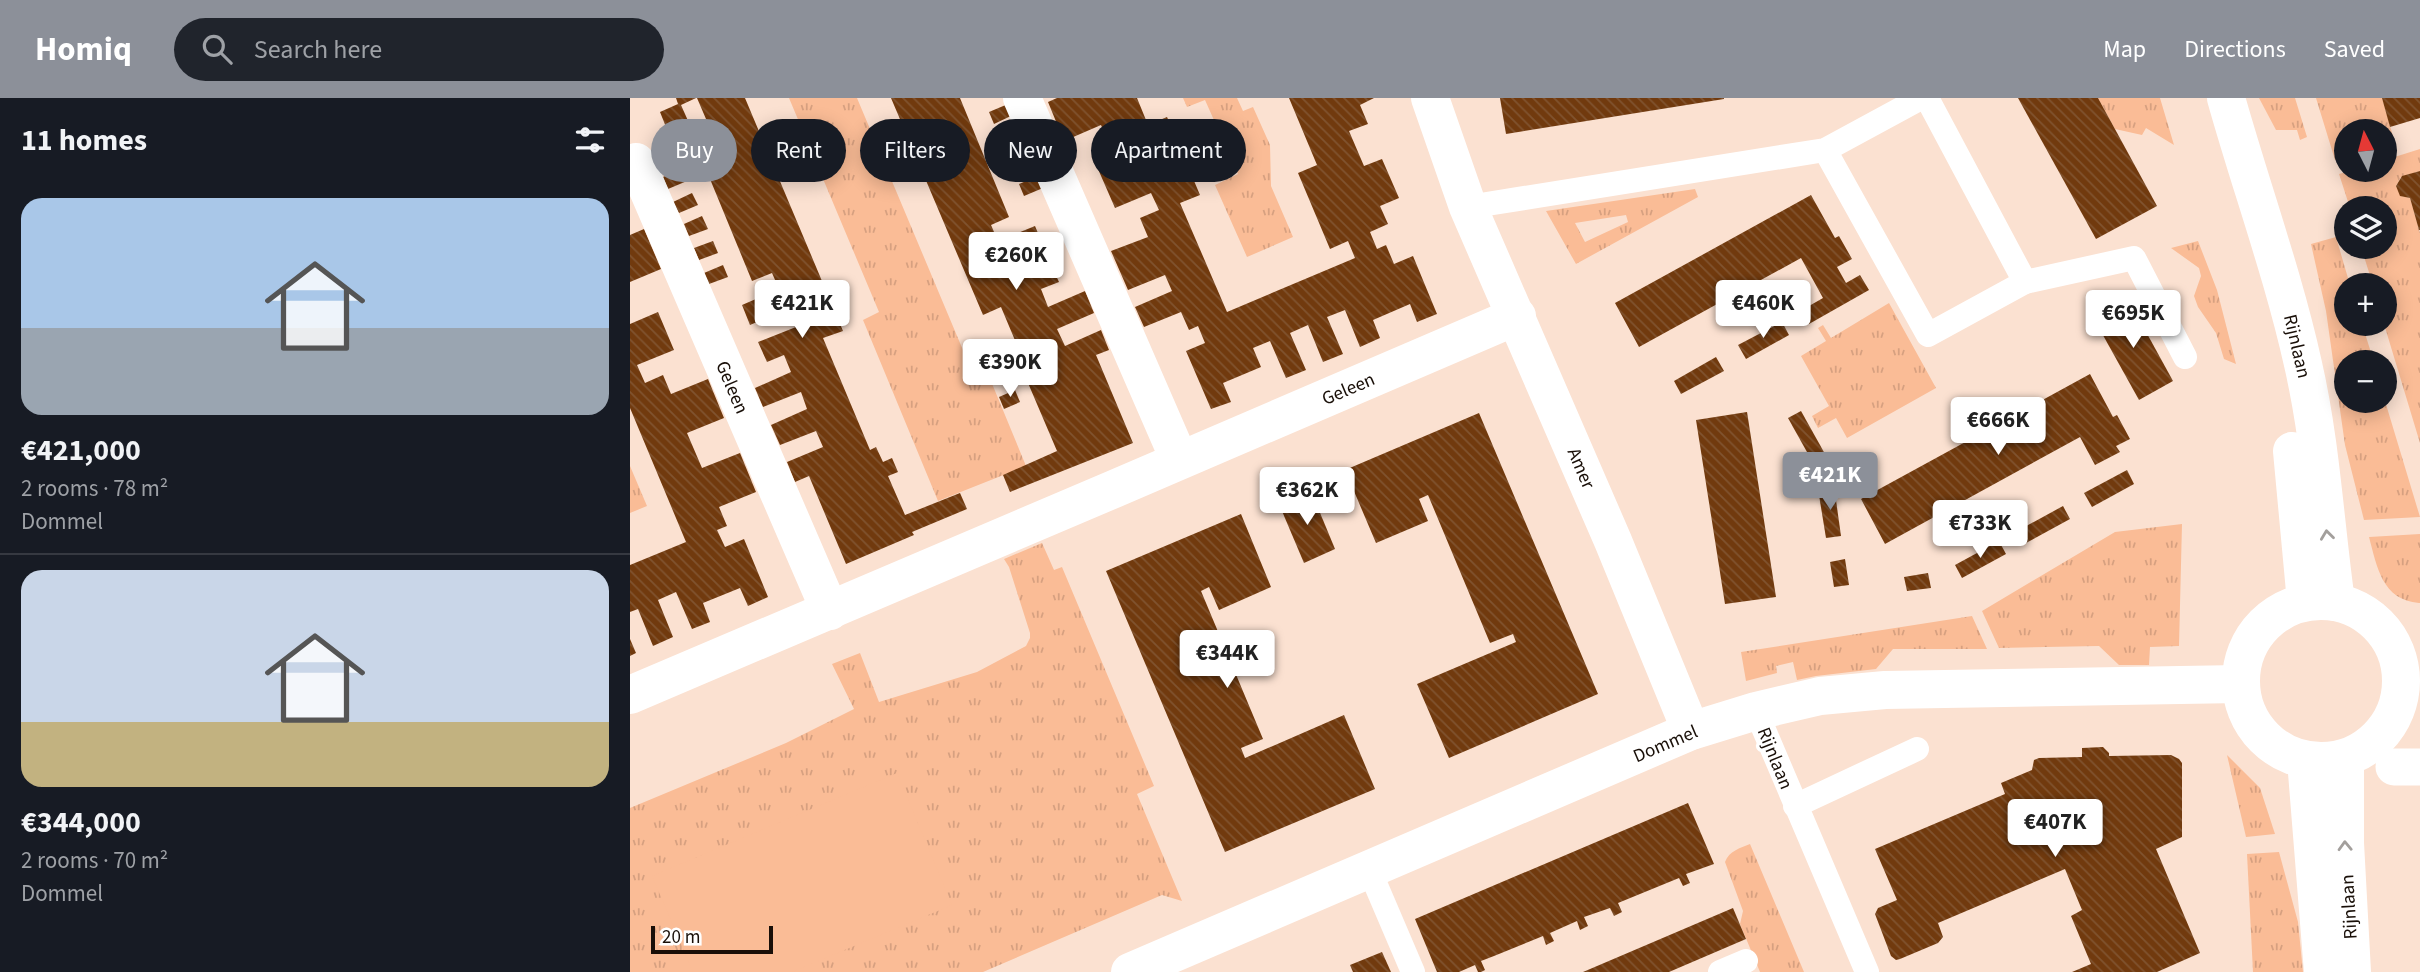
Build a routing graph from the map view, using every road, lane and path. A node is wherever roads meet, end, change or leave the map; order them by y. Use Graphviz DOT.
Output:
graph roads {
  1 [pos="1022,98"];
  2 [pos="1430,98"];
  3 [pos="1921,98"];
  4 [pos="1927,98"];
  5 [pos="2207,98"];
  6 [pos="2226,98"];
  7 [pos="1825,150"];
  8 [pos="636,162"];
  9 [pos="1468,207"];
  10 [pos="2025,282"];
  11 [pos="1517,316"];
  12 [pos="2185,356"];
  13 [pos="1180,459"];
  14 [pos="2321,602"];
  15 [pos="830,611"];
  16 [pos="2407,645"];
  17 [pos="2240,684"];
  18 [pos="2411,684"];
  19 [pos="630,695"];
  20 [pos="1756,711"];
  21 [pos="1691,731"];
  22 [pos="1917,749"];
  23 [pos="2345,758"];
  24 [pos="2305,760"];
  25 [pos="1795,806"];
  26 [pos="1369,869"];
  27 [pos="1746,961"];
  28 [pos="1130,972"];
  29 [pos="1413,972"];
  30 [pos="1720,972"];
  31 [pos="1867,972"];
  32 [pos="2323,972"];
  33 [pos="2352,972"];
  1 -- 13 [label="street"];
  2 -- 9 [label="street, Amer"];
  3 -- 7 [label="lane"];
  4 -- 10 [label="lane"];
  5 -- 14 [label="street, Rijnlaan"];
  14 -- 6 [label="street, Rijnlaan, one-way"];
  7 -- 9 [label="lane"];
  7 -- 10 [label="lane"];
  8 -- 15 [label="street, Geleen"];
  9 -- 11 [label="street, Amer"];
  10 -- 12 [label="lane"];
  11 -- 13 [label="street, Geleen"];
  11 -- 21 [label="street, Amer"];
  13 -- 15 [label="street, Geleen"];
  14 -- 16 [label="street"];
  14 -- 17 [label="street"];
  15 -- 19 [label="street, Geleen"];
  16 -- 18 [label="street"];
  17 -- 20 [label="street, Dommel"];
  17 -- 24 [label="street"];
  18 -- 23 [label="street"];
  20 -- 21 [label="street, Dommel"];
  20 -- 25 [label="lane, Rijnlaan"];
  21 -- 26 [label="street, Dommel"];
  22 -- 25 [label="lane, Rijnlaan"];
  23 -- 24 [label="street"];
  33 -- 23 [label="street, Rijnlaan, one-way"];
  24 -- 32 [label="street, Rijnlaan"];
  25 -- 31 [label="lane, Rijnlaan"];
  26 -- 28 [label="street, Dommel"];
  26 -- 29 [label="lane"];
  27 -- 30 [label="lane"];
}
